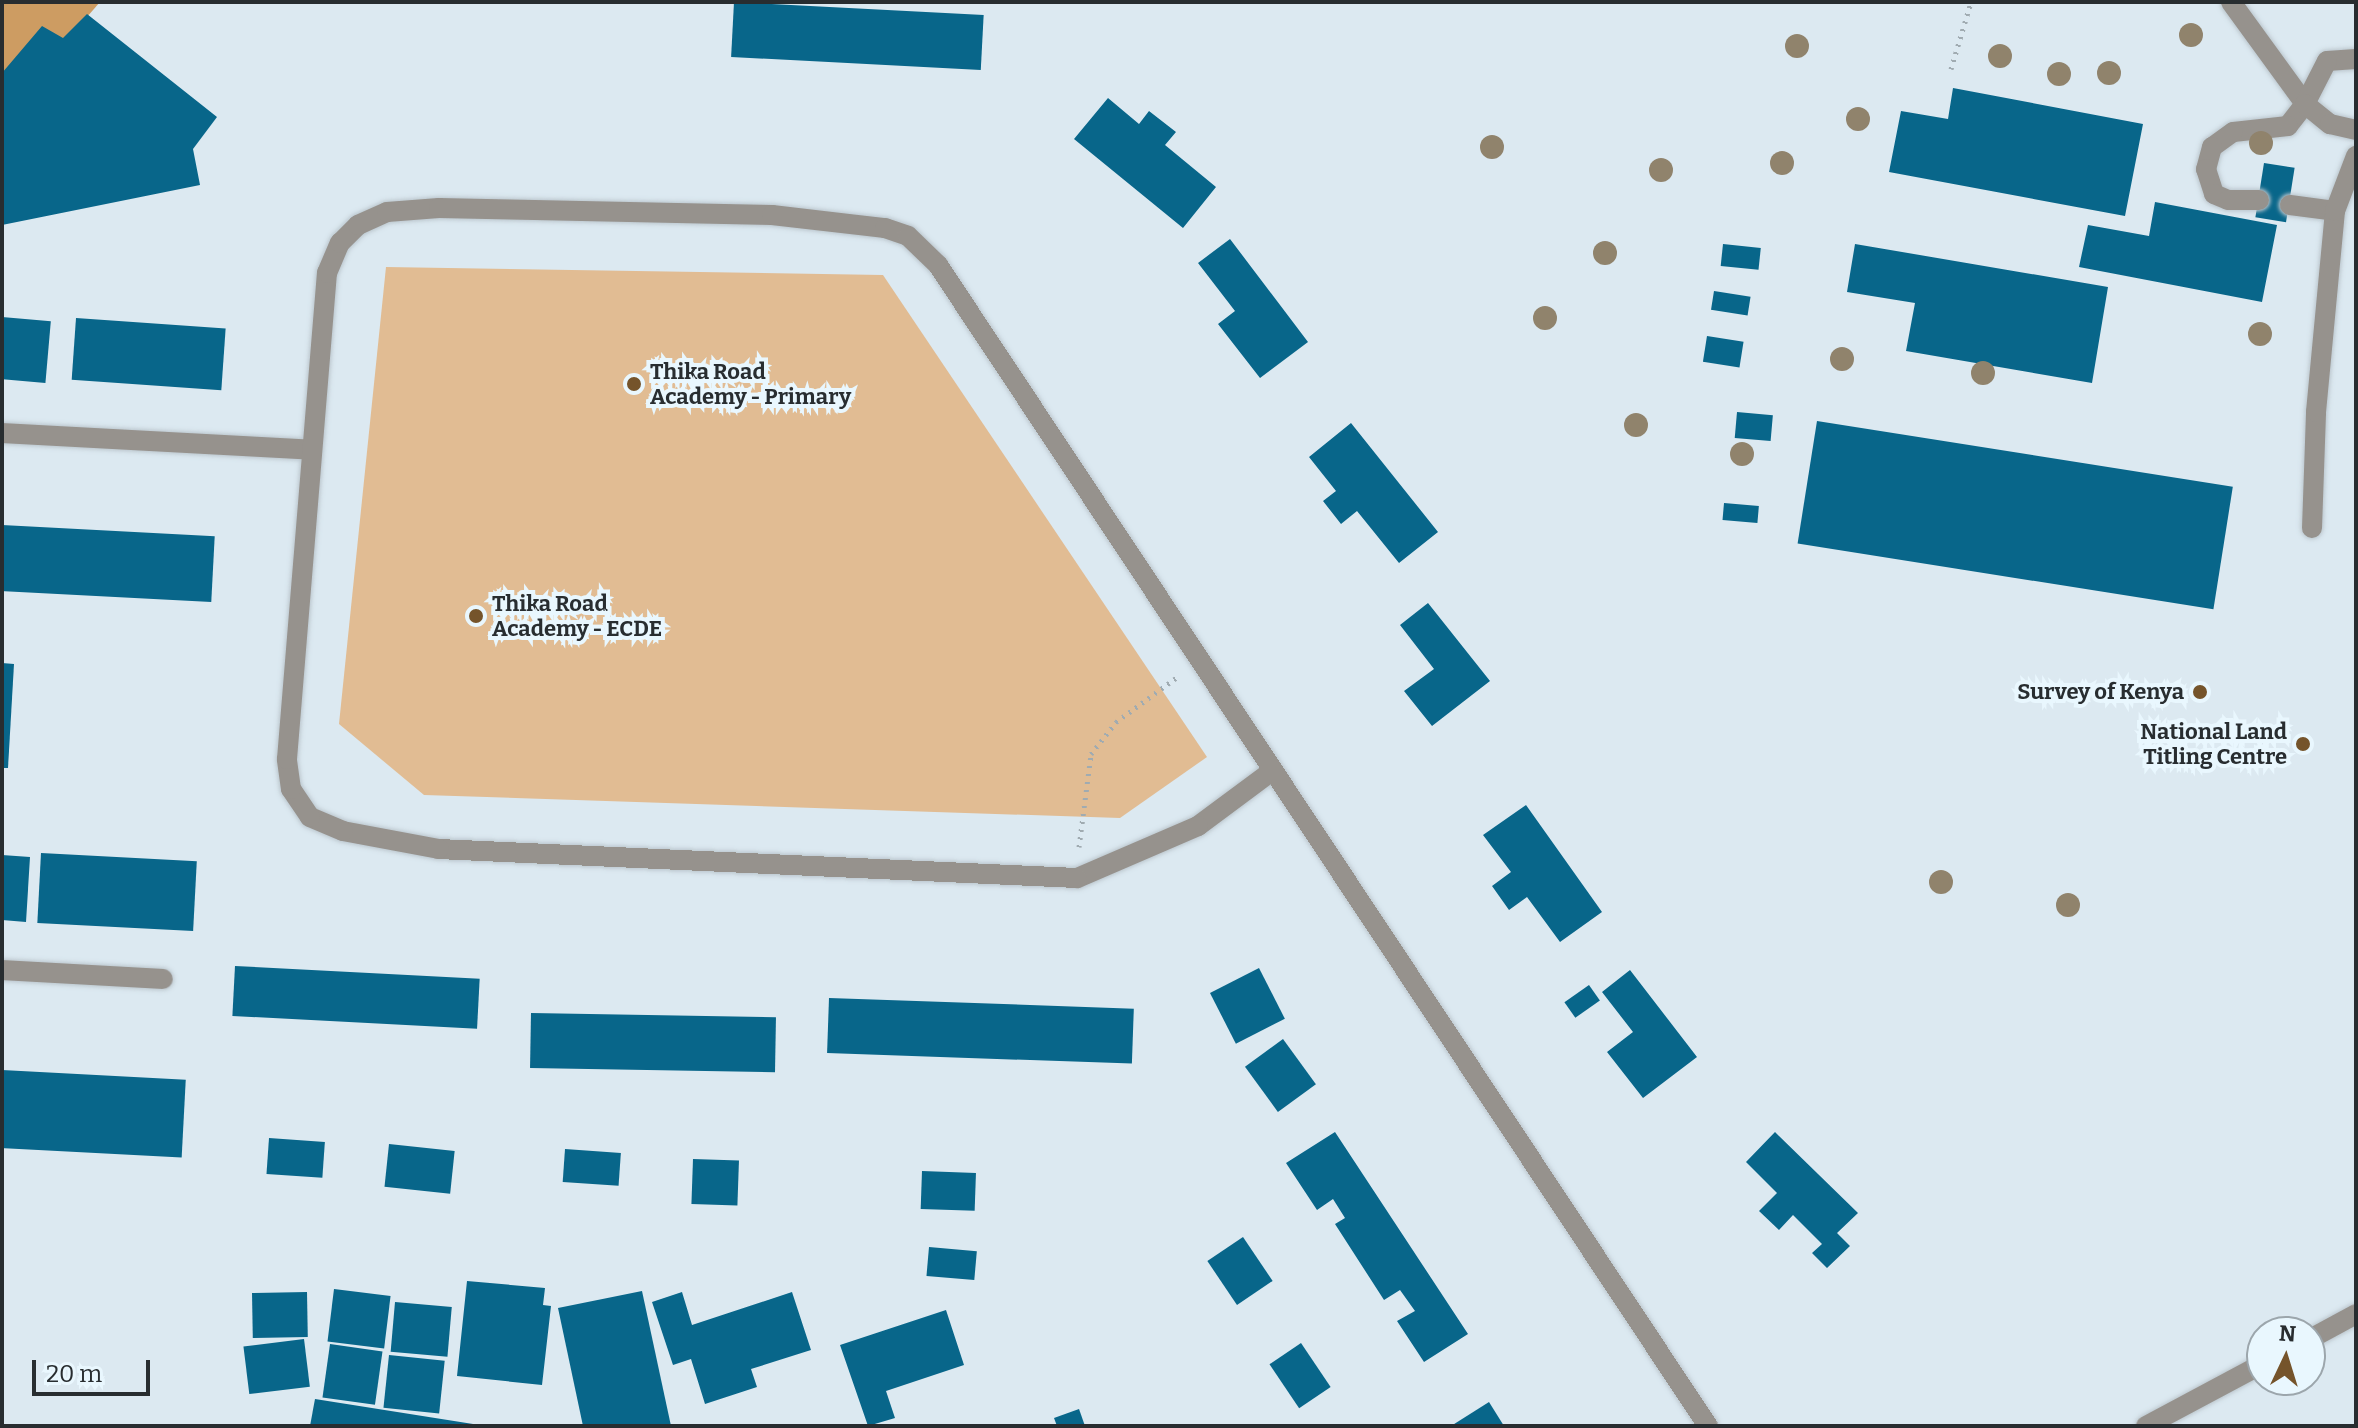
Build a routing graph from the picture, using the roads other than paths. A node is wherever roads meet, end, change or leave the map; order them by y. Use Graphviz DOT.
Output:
graph roads {
  1 [pos="2231,2"];
  2 [pos="2356,59"];
  3 [pos="2305,104"];
  4 [pos="2356,130"];
  5 [pos="2356,156"];
  6 [pos="2259,200"];
  7 [pos="2290,205"];
  8 [pos="2335,211"];
  9 [pos="2,433"];
  10 [pos="312,450"];
  11 [pos="2312,528"];
  12 [pos="1272,771"];
  13 [pos="2,970"];
  14 [pos="163,979"];
  15 [pos="2356,1314"];
  16 [pos="2326,1330"];
  17 [pos="2246,1373"];
  18 [pos="1708,1426"];
  19 [pos="2146,1426"];
  1 -- 3 [label="street"];
  2 -- 3 [label="street"];
  3 -- 4 [label="street"];
  3 -- 6 [label="street"];
  5 -- 8 [label="street"];
  7 -- 8 [label="street"];
  8 -- 11 [label="street"];
  9 -- 10 [label="street"];
  10 -- 12 [label="street"];
  10 -- 12 [label="street"];
  12 -- 18 [label="street"];
  13 -- 14 [label="street"];
  15 -- 16 [label="street"];
  17 -- 19 [label="street"];
}
